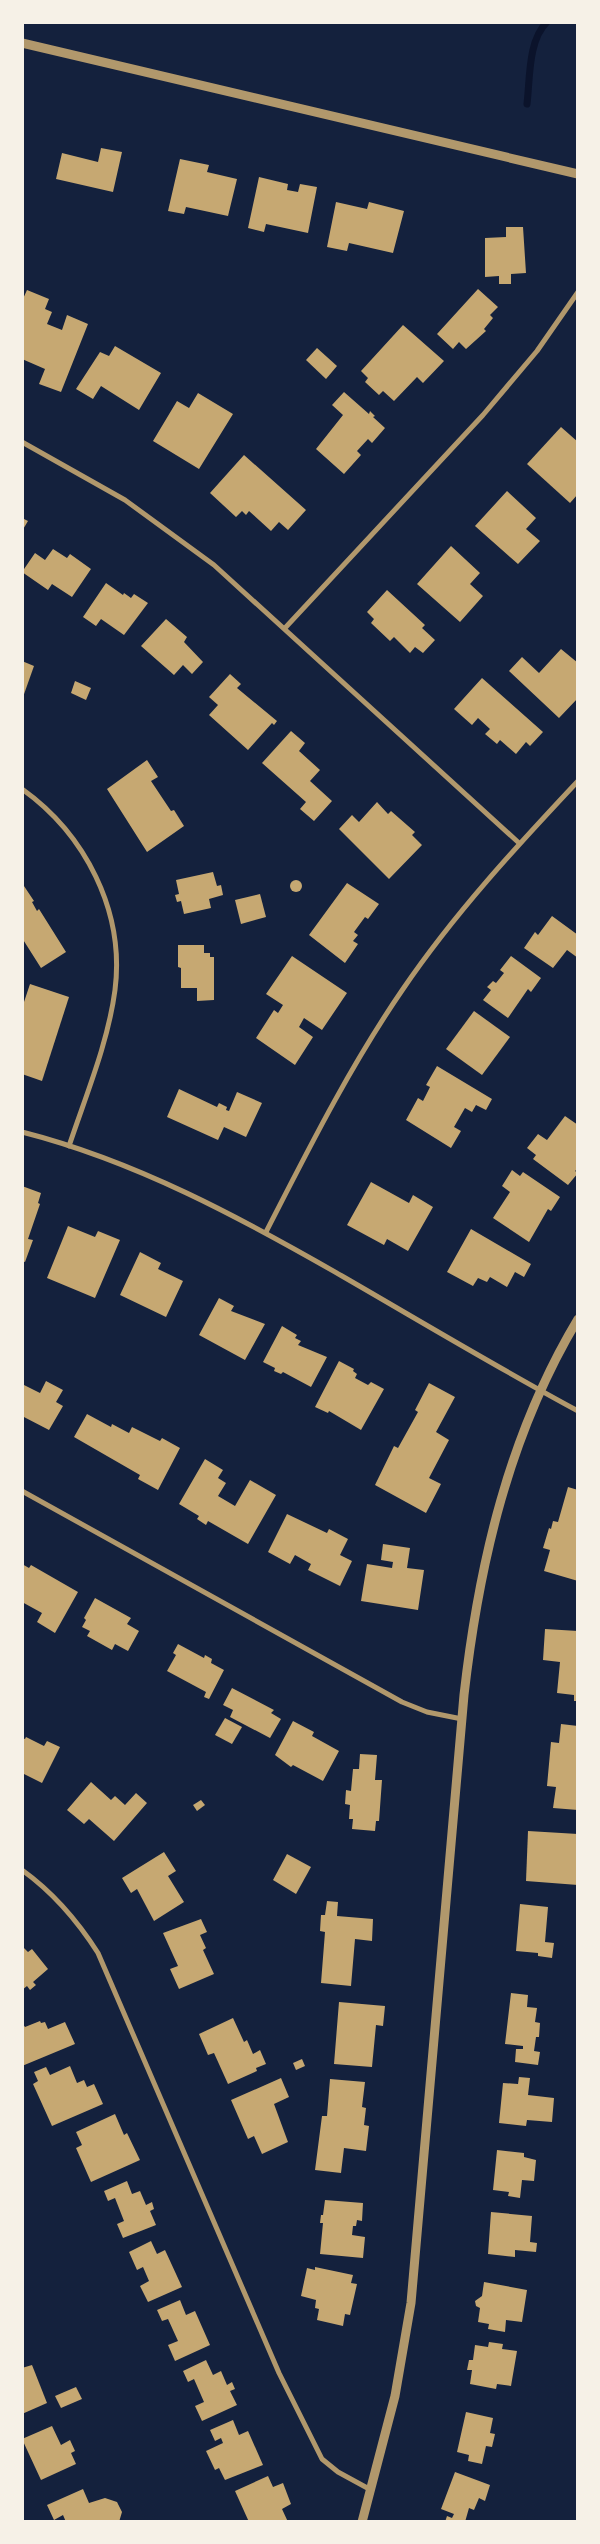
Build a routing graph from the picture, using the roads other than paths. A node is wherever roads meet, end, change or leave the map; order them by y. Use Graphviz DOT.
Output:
graph roads {
  1 [pos="22,43"];
  2 [pos="578,174"];
  3 [pos="578,292"];
  4 [pos="22,442"];
  5 [pos="285,628"];
  6 [pos="578,781"];
  7 [pos="22,789"];
  8 [pos="519,843"];
  9 [pos="22,1132"];
  10 [pos="69,1146"];
  11 [pos="266,1232"];
  12 [pos="578,1319"];
  13 [pos="541,1391"];
  14 [pos="578,1411"];
  15 [pos="22,1490"];
  16 [pos="462,1718"];
  17 [pos="22,1870"];
  18 [pos="371,2490"];
  19 [pos="362,2522"];
  1 -- 2 [label="street"];
  3 -- 5 [label="street"];
  4 -- 5 [label="street"];
  5 -- 8 [label="street"];
  6 -- 8 [label="street"];
  7 -- 10 [label="street"];
  8 -- 11 [label="street"];
  9 -- 10 [label="street"];
  10 -- 11 [label="street"];
  11 -- 13 [label="street"];
  12 -- 13 [label="street"];
  13 -- 14 [label="street"];
  13 -- 16 [label="street"];
  15 -- 16 [label="street"];
  16 -- 18 [label="street"];
  17 -- 18 [label="street"];
  18 -- 19 [label="street"];
}
